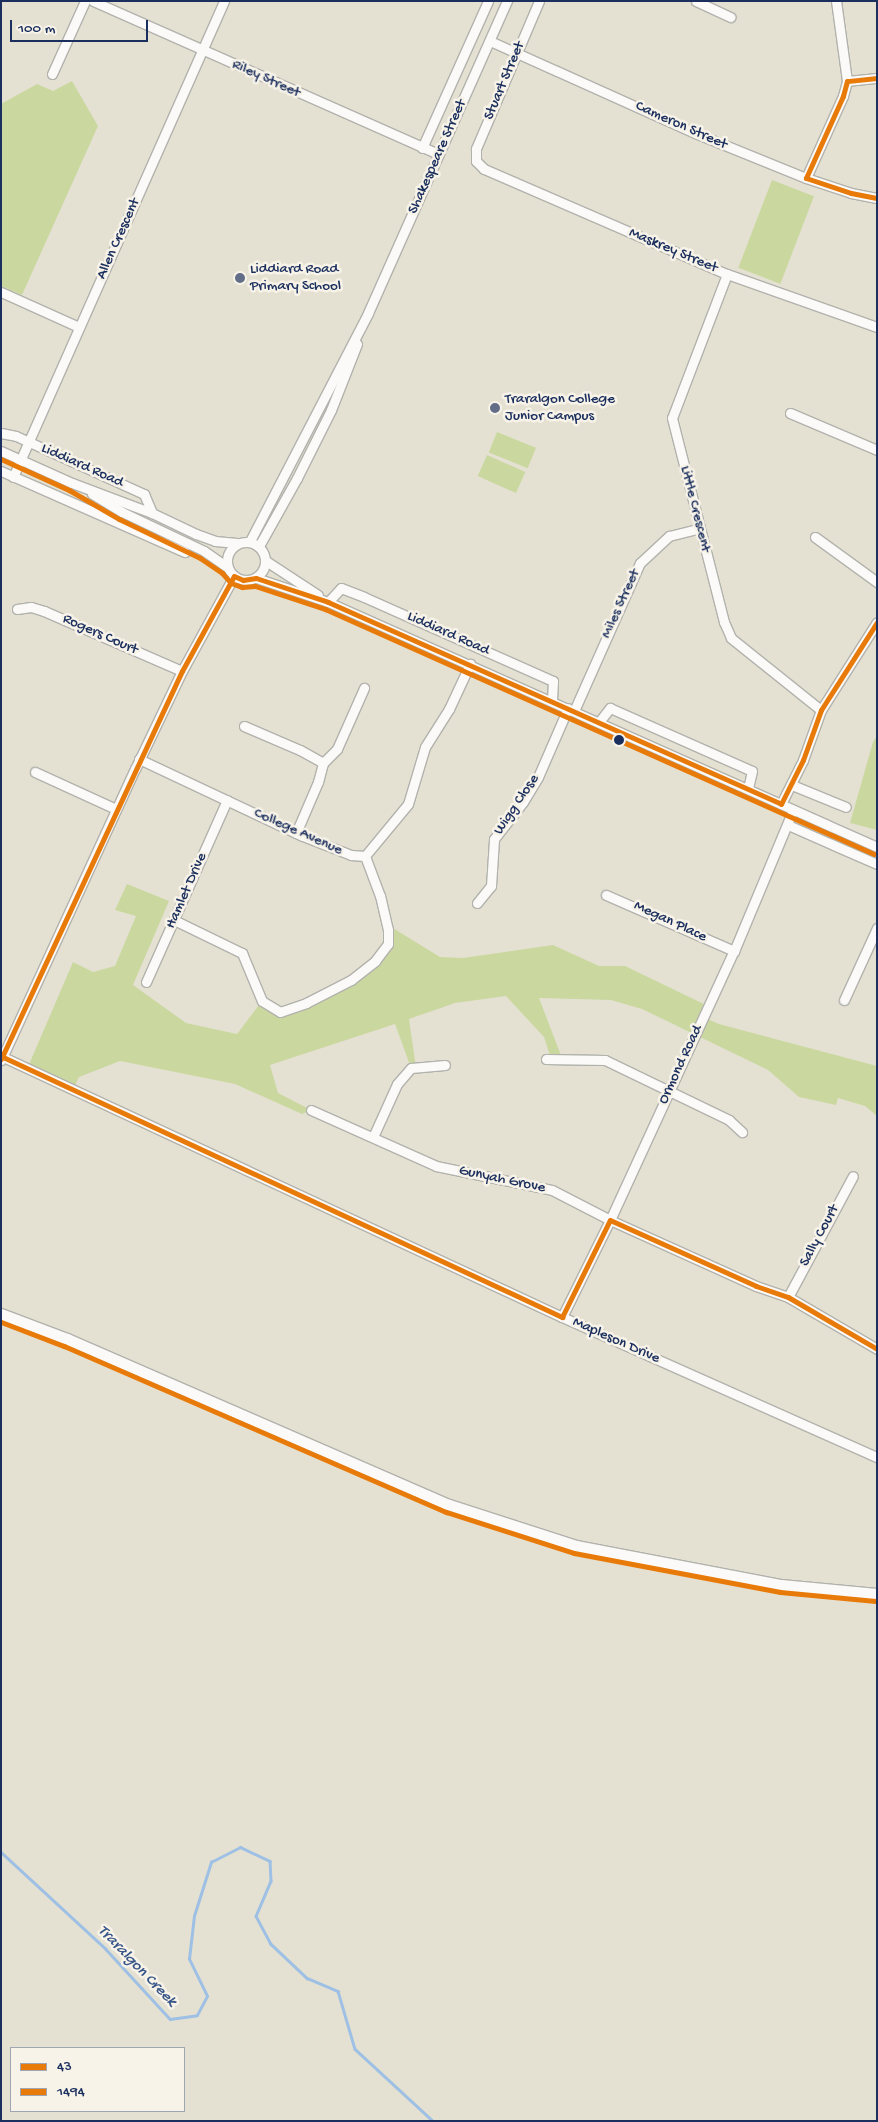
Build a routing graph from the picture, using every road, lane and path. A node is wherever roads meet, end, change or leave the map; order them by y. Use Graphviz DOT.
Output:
graph roads {
  1 [pos="85,1"];
  2 [pos="93,1"];
  3 [pos="224,1"];
  4 [pos="488,1"];
  5 [pos="507,1"];
  6 [pos="539,1"];
  7 [pos="696,1"];
  8 [pos="836,1"];
  9 [pos="730,17"];
  10 [pos="490,40"];
  11 [pos="202,51"];
  12 [pos="516,52"];
  13 [pos="52,74"];
  14 [pos="877,78"];
  15 [pos="847,81"];
  16 [pos="422,148"];
  17 [pos="439,154"];
  18 [pos="476,161"];
  19 [pos="806,178"];
  20 [pos="877,198"];
  21 [pos="727,274"];
  22 [pos="1,292"];
  23 [pos="368,313"];
  24 [pos="79,327"];
  25 [pos="877,327"];
  26 [pos="790,413"];
  27 [pos="1,432"];
  28 [pos="28,442"];
  29 [pos="877,450"];
  30 [pos="1,451"];
  31 [pos="21,460"];
  32 [pos="1,471"];
  33 [pos="13,477"];
  34 [pos="72,483"];
  35 [pos="152,513"];
  36 [pos="700,528"];
  37 [pos="816,537"];
  38 [pos="250,541"];
  39 [pos="236,543"];
  40 [pos="259,546"];
  41 [pos="185,552"];
  42 [pos="266,561"];
  43 [pos="227,567"];
  44 [pos="234,576"];
  45 [pos="256,578"];
  46 [pos="877,582"];
  47 [pos="328,602"];
  48 [pos="17,609"];
  49 [pos="877,622"];
  50 [pos="470,664"];
  51 [pos="182,671"];
  52 [pos="364,688"];
  53 [pos="552,701"];
  54 [pos="571,710"];
  55 [pos="821,710"];
  56 [pos="600,722"];
  57 [pos="244,726"];
  58 [pos="139,759"];
  59 [pos="323,763"];
  60 [pos="35,772"];
  61 [pos="792,785"];
  62 [pos="748,789"];
  63 [pos="227,800"];
  64 [pos="781,804"];
  65 [pos="846,807"];
  66 [pos="116,809"];
  67 [pos="793,810"];
  68 [pos="788,825"];
  69 [pos="296,833"];
  70 [pos="877,847"];
  71 [pos="365,856"];
  72 [pos="877,864"];
  73 [pos="606,895"];
  74 [pos="477,902"];
  75 [pos="174,920"];
  76 [pos="877,928"];
  77 [pos="734,951"];
  78 [pos="146,982"];
  79 [pos="844,1000"];
  80 [pos="2,1058"];
  81 [pos="546,1059"];
  82 [pos="445,1065"];
  83 [pos="670,1090"];
  84 [pos="311,1110"];
  85 [pos="742,1132"];
  86 [pos="373,1137"];
  87 [pos="852,1176"];
  88 [pos="610,1220"];
  89 [pos="788,1296"];
  90 [pos="1,1314"];
  91 [pos="562,1317"];
  92 [pos="877,1349"];
  93 [pos="877,1457"];
  94 [pos="877,1594"];
  1 -- 13 [label="street"];
  2 -- 11 [label="street, Riley Street"];
  3 -- 11 [label="street, Allen Crescent"];
  4 -- 16 [label="street, Shakespeare Street"];
  5 -- 10 [label="street, Shakespeare Street"];
  6 -- 12 [label="street, Stuart Street"];
  7 -- 9 [label="street"];
  8 -- 15 [label="street"];
  10 -- 12 [label="street, Cameron Street"];
  10 -- 17 [label="street, Shakespeare Street"];
  11 -- 16 [label="street, Riley Street"];
  11 -- 24 [label="street, Allen Crescent"];
  12 -- 18 [label="street, Stuart Street"];
  12 -- 19 [label="street, Cameron Street"];
  14 -- 15 [label="street"];
  15 -- 19 [label="street"];
  16 -- 17 [label="street, Riley Street"];
  17 -- 23 [label="street, Shakespeare Street"];
  18 -- 21 [label="street, Maskrey Street"];
  19 -- 20 [label="street, Cameron Street"];
  21 -- 25 [label="street, Maskrey Street"];
  21 -- 36 [label="street, Little Crescent"];
  22 -- 24 [label="street"];
  23 -- 38 [label="street, Shakespeare Street"];
  23 -- 40 [label="street, Shakespeare Street"];
  24 -- 28 [label="street, Allen Crescent"];
  26 -- 29 [label="street"];
  27 -- 28 [label="street, Liddiard Road"];
  28 -- 31 [label="street, Allen Crescent"];
  28 -- 35 [label="street, Liddiard Road"];
  30 -- 31 [label="street, Liddiard Road"];
  31 -- 33 [label="street, Allen Crescent"];
  31 -- 34 [label="street, Liddiard Road"];
  32 -- 33 [label="street"];
  33 -- 41 [label="street"];
  34 -- 35 [label="street, Liddiard Road"];
  34 -- 43 [label="street, Liddiard Road"];
  35 -- 39 [label="street, Liddiard Road"];
  36 -- 54 [label="street, Miles Street"];
  36 -- 55 [label="street, Little Crescent"];
  37 -- 46 [label="street"];
  38 -- 39 [label="street"];
  38 -- 40 [label="street"];
  39 -- 43 [label="street"];
  40 -- 42 [label="street"];
  42 -- 45 [label="street"];
  42 -- 47 [label="street, Liddiard Road"];
  43 -- 44 [label="street"];
  44 -- 45 [label="street"];
  44 -- 51 [label="street"];
  45 -- 47 [label="street, Liddiard Road"];
  47 -- 50 [label="street, Liddiard Road"];
  47 -- 53 [label="street, Liddiard Road"];
  48 -- 51 [label="street, Rogers Court"];
  49 -- 55 [label="street"];
  50 -- 53 [label="street, Liddiard Road"];
  50 -- 71 [label="street"];
  51 -- 58 [label="street"];
  52 -- 59 [label="street"];
  53 -- 54 [label="street, Liddiard Road"];
  54 -- 56 [label="street, Liddiard Road"];
  54 -- 74 [label="street, Wigg Close"];
  55 -- 61 [label="street"];
  56 -- 62 [label="street, Liddiard Road"];
  56 -- 62 [label="street"];
  57 -- 59 [label="street"];
  58 -- 63 [label="street, College Avenue"];
  58 -- 66 [label="street"];
  59 -- 69 [label="street"];
  60 -- 66 [label="street"];
  61 -- 64 [label="street"];
  61 -- 65 [label="street"];
  62 -- 64 [label="street, Liddiard Road"];
  63 -- 69 [label="street, College Avenue"];
  63 -- 75 [label="street, Hamlet Drive"];
  64 -- 67 [label="street, Liddiard Road"];
  66 -- 80 [label="street"];
  67 -- 68 [label="street, Ormond Road"];
  67 -- 70 [label="street, Liddiard Road"];
  68 -- 72 [label="street"];
  68 -- 77 [label="street, Ormond Road"];
  69 -- 71 [label="street, College Avenue"];
  71 -- 75 [label="street"];
  73 -- 77 [label="street, Megan Place"];
  75 -- 78 [label="street, Hamlet Drive"];
  76 -- 79 [label="street"];
  77 -- 83 [label="street, Ormond Road"];
  80 -- 91 [label="street, Mapleson Drive"];
  81 -- 83 [label="street"];
  82 -- 86 [label="street"];
  83 -- 85 [label="street"];
  83 -- 88 [label="street, Ormond Road"];
  84 -- 86 [label="street, Gunyah Grove"];
  86 -- 88 [label="street, Gunyah Grove"];
  87 -- 89 [label="street, Sally Court"];
  88 -- 89 [label="street, Gunyah Grove"];
  88 -- 91 [label="street, Ormond Road"];
  89 -- 92 [label="street, Gunyah Grove"];
  90 -- 94 [label="main road"];
  91 -- 93 [label="street, Mapleson Drive"];
}
